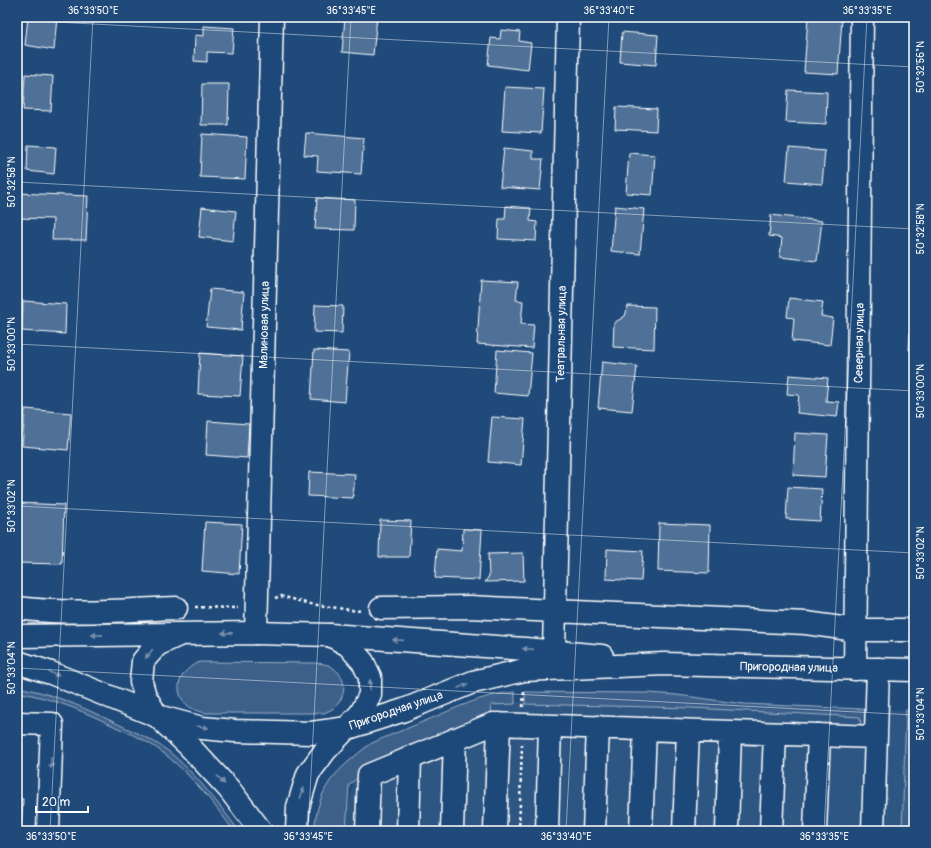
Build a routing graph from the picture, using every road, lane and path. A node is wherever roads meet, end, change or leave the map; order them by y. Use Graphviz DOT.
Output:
graph roads {
  1 [pos="272,17"];
  2 [pos="568,17"];
  3 [pos="862,17"];
  4 [pos="257,606"];
  5 [pos="17,608"];
  6 [pos="176,608"];
  7 [pos="381,608"];
  8 [pos="555,612"];
  9 [pos="856,630"];
  10 [pos="914,630"];
  11 [pos="256,633"];
  12 [pos="182,634"];
  13 [pos="330,635"];
  14 [pos="17,636"];
  15 [pos="554,651"];
  16 [pos="17,662"];
  17 [pos="664,664"];
  18 [pos="855,669"];
  19 [pos="878,669"];
  20 [pos="914,670"];
  21 [pos="157,716"];
  22 [pos="17,723"];
  23 [pos="499,724"];
  24 [pos="550,726"];
  25 [pos="598,727"];
  26 [pos="348,728"];
  27 [pos="645,729"];
  28 [pos="688,731"];
  29 [pos="730,732"];
  30 [pos="775,734"];
  31 [pos="819,735"];
  32 [pos="876,737"];
  33 [pos="455,739"];
  34 [pos="410,757"];
  35 [pos="48,831"];
  36 [pos="260,831"];
  37 [pos="297,831"];
  38 [pos="367,831"];
  39 [pos="408,831"];
  40 [pos="452,831"];
  41 [pos="495,831"];
  42 [pos="547,831"];
  43 [pos="594,831"];
  44 [pos="641,831"];
  45 [pos="684,831"];
  46 [pos="727,831"];
  47 [pos="771,831"];
  48 [pos="815,831"];
  49 [pos="873,831"];
  1 -- 4 [label="street, Малиновая улица"];
  2 -- 8 [label="street, Театральная улица"];
  3 -- 9 [label="street, Северная улица"];
  4 -- 6 [label="path"];
  4 -- 7 [label="path"];
  4 -- 11 [label="street, Малиновая улица"];
  5 -- 6 [label="street"];
  7 -- 8 [label="street"];
  8 -- 9 [label="street"];
  8 -- 15 [label="street, Театральная улица"];
  9 -- 10 [label="street"];
  9 -- 18 [label="street, Северная улица"];
  11 -- 12 [label="street, Пригородная улица, one-way"];
  11 -- 13 [label="street, Пригородная улица"];
  12 -- 14 [label="street, Пригородная улица, one-way"];
  12 -- 21 [label="street, one-way"];
  15 -- 13 [label="street, Пригородная улица, one-way"];
  26 -- 13 [label="street, one-way"];
  15 -- 17 [label="street, Пригородная улица"];
  16 -- 21 [label="street, Пригородная улица, one-way"];
  17 -- 18 [label="street, Пригородная улица"];
  26 -- 17 [label="street, Пригородная улица, one-way"];
  18 -- 19 [label="street, Пригородная улица"];
  19 -- 20 [label="street, Пригородная улица"];
  19 -- 32 [label="street"];
  21 -- 26 [label="street, Пригородная улица, one-way"];
  21 -- 36 [label="street, one-way"];
  22 -- 35 [label="street, one-way"];
  23 -- 24 [label="street"];
  23 -- 33 [label="street"];
  23 -- 41 [label="street"];
  24 -- 25 [label="street"];
  24 -- 42 [label="street"];
  25 -- 27 [label="street"];
  25 -- 43 [label="street"];
  37 -- 26 [label="street, one-way"];
  27 -- 28 [label="street"];
  27 -- 44 [label="street"];
  28 -- 29 [label="street"];
  28 -- 45 [label="street"];
  29 -- 30 [label="street"];
  29 -- 46 [label="street"];
  30 -- 31 [label="street"];
  30 -- 47 [label="street"];
  31 -- 32 [label="street"];
  31 -- 48 [label="street"];
  32 -- 49 [label="street"];
  33 -- 34 [label="street"];
  33 -- 40 [label="street"];
  34 -- 38 [label="street"];
  34 -- 39 [label="street"];
}
